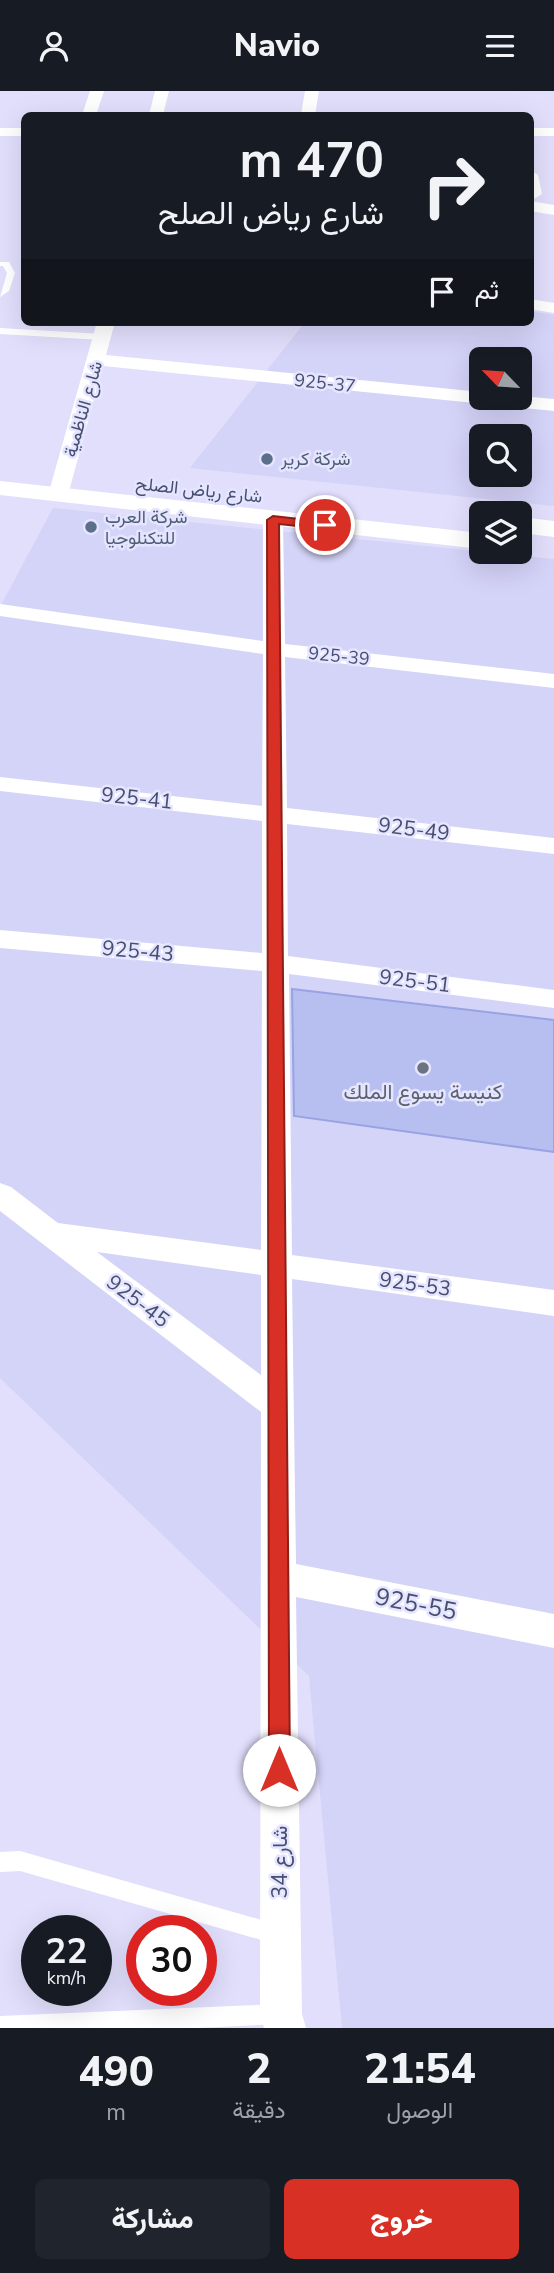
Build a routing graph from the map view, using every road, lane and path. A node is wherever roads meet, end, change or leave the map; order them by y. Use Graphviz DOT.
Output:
graph roads {
  1 [pos="97,91"];
  2 [pos="162,91"];
  3 [pos="312,91"];
  4 [pos="90,112"];
  5 [pos="157,112"];
  6 [pos="308,112"];
  7 [pos="0,132"];
  8 [pos="21,132"];
  9 [pos="534,132"];
  10 [pos="554,132"];
  11 [pos="534,201"];
  12 [pos="554,210"];
  13 [pos="0,264"];
  14 [pos="0,294"];
  15 [pos="534,305"];
  16 [pos="554,308"];
  17 [pos="104,329"];
  18 [pos="0,331"];
  19 [pos="97,360"];
  20 [pos="554,405"];
  21 [pos="0,470"];
  22 [pos="61,485"];
  23 [pos="0,488"];
  24 [pos="273,520"];
  25 [pos="469,520"];
  26 [pos="532,526"];
  27 [pos="554,529"];
  28 [pos="469,540"];
  29 [pos="532,546"];
  30 [pos="554,549"];
  31 [pos="0,610"];
  32 [pos="274,649"];
  33 [pos="554,681"];
  34 [pos="0,784"];
  35 [pos="275,813"];
  36 [pos="554,846"];
  37 [pos="0,939"];
  38 [pos="275,963"];
  39 [pos="554,999"];
  40 [pos="0,1195"];
  41 [pos="47,1233"];
  42 [pos="277,1265"];
  43 [pos="554,1304"];
  44 [pos="278,1406"];
  45 [pos="278,1577"];
  46 [pos="554,1631"];
  47 [pos="0,1862"];
  48 [pos="280,1935"];
  49 [pos="283,2021"];
  50 [pos="0,2026"];
  1 -- 4 [label="street"];
  2 -- 5 [label="street"];
  3 -- 6 [label="street"];
  7 -- 8 [label="street"];
  9 -- 10 [label="street"];
  11 -- 12 [label="street"];
  13 -- 14 [label="lane"];
  15 -- 16 [label="street"];
  17 -- 18 [label="lane"];
  17 -- 19 [label="street, شارع الناظمية"];
  19 -- 20 [label="street, 925-37"];
  19 -- 22 [label="street, شارع الناظمية"];
  21 -- 22 [label="street, شارع رياض الصلح"];
  22 -- 23 [label="street, شارع رياض الصلح"];
  22 -- 24 [label="street, شارع رياض الصلح"];
  22 -- 25 [label="street, شارع رياض الصلح"];
  24 -- 28 [label="street, شارع رياض الصلح"];
  24 -- 32 [label="street, شارع 34"];
  26 -- 27 [label="street"];
  29 -- 30 [label="street"];
  31 -- 32 [label="street, 925-39"];
  32 -- 33 [label="street, 925-39"];
  32 -- 35 [label="street, شارع 34"];
  34 -- 35 [label="street, 925-41"];
  35 -- 36 [label="street, 925-49"];
  35 -- 38 [label="street, شارع 34"];
  37 -- 38 [label="street, 925-43"];
  38 -- 39 [label="street, 925-51"];
  38 -- 42 [label="street, شارع 34"];
  40 -- 41 [label="street, 925-45"];
  41 -- 42 [label="street, 925-53"];
  41 -- 44 [label="street, 925-45"];
  42 -- 43 [label="street, 925-53"];
  42 -- 44 [label="street, شارع 34"];
  44 -- 45 [label="street, شارع 34"];
  45 -- 46 [label="street, 925-55"];
  45 -- 48 [label="street, شارع 34"];
  47 -- 48 [label="lane"];
  48 -- 49 [label="street, شارع 34"];
  49 -- 50 [label="lane"];
}
